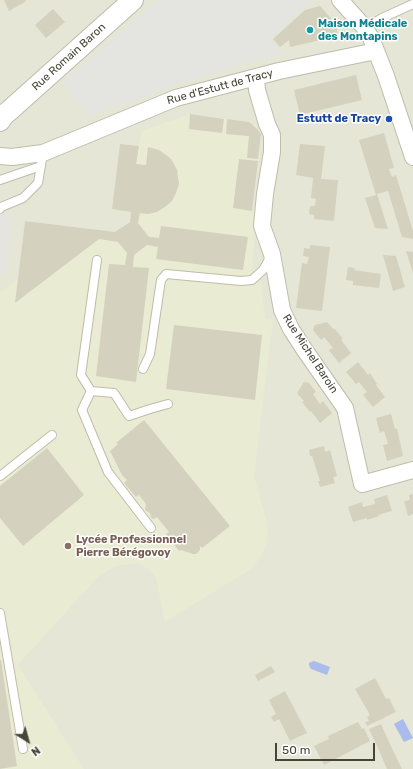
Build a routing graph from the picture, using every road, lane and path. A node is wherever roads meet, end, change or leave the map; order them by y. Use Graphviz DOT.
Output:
graph roads {
  1 [pos="133,0"];
  2 [pos="340,0"];
  3 [pos="413,4"];
  4 [pos="371,39"];
  5 [pos="256,77"];
  6 [pos="1,117"];
  7 [pos="0,156"];
  8 [pos="413,157"];
  9 [pos="42,160"];
  10 [pos="0,180"];
  11 [pos="0,209"];
  12 [pos="272,254"];
  13 [pos="97,260"];
  14 [pos="143,369"];
  15 [pos="91,391"];
  16 [pos="168,404"];
  17 [pos="52,435"];
  18 [pos="413,470"];
  19 [pos="0,476"];
  20 [pos="151,528"];
  21 [pos="0,613"];
  22 [pos="23,748"];
  1 -- 6 [label="street, Rue Romain Baron"];
  2 -- 4 [label="street"];
  3 -- 4 [label="lane"];
  4 -- 5 [label="street, Rue d'Estutt de Tracy"];
  4 -- 8 [label="street"];
  5 -- 9 [label="street, Rue d'Estutt de Tracy"];
  5 -- 12 [label="street, Rue Michel Baroin"];
  7 -- 9 [label="street, Rue d'Estutt de Tracy"];
  9 -- 10 [label="lane"];
  9 -- 11 [label="lane"];
  12 -- 14 [label="lane"];
  12 -- 18 [label="street, Rue Michel Baroin"];
  13 -- 15 [label="lane"];
  15 -- 16 [label="lane"];
  15 -- 20 [label="lane"];
  17 -- 19 [label="lane"];
  21 -- 22 [label="lane"];
}
